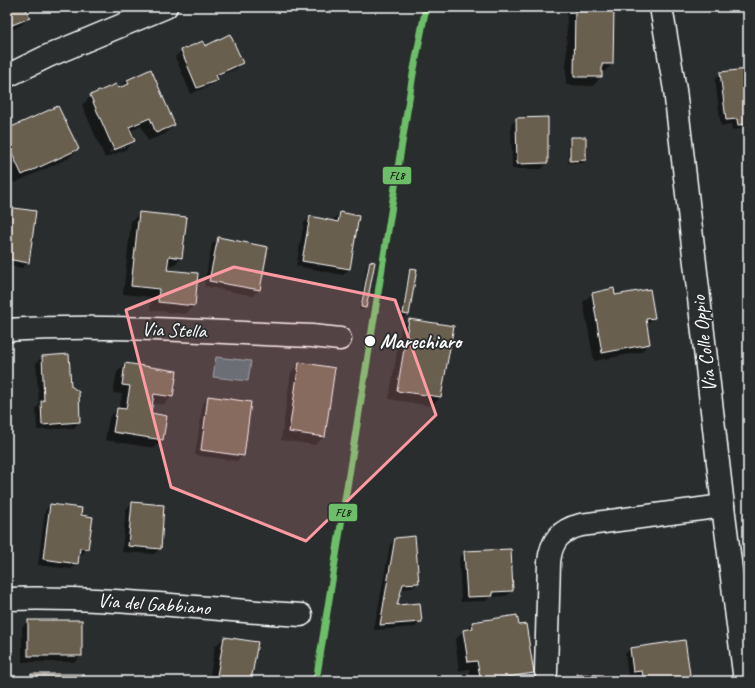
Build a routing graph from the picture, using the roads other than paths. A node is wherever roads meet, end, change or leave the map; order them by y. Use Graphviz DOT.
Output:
graph roads {
  1 [pos="166,7"];
  2 [pos="661,7"];
  3 [pos="7,76"];
  4 [pos="7,330"];
  5 [pos="340,339"];
  6 [pos="723,506"];
  7 [pos="7,599"];
  8 [pos="301,615"];
  9 [pos="546,672"];
  10 [pos="745,681"];
  1 -- 3 [label="street"];
  2 -- 6 [label="street, Via Colle Oppio"];
  4 -- 5 [label="street, Via Stella"];
  6 -- 9 [label="street"];
  6 -- 10 [label="street, Via Colle Oppio"];
  7 -- 8 [label="street, Via del Gabbiano"];
}
